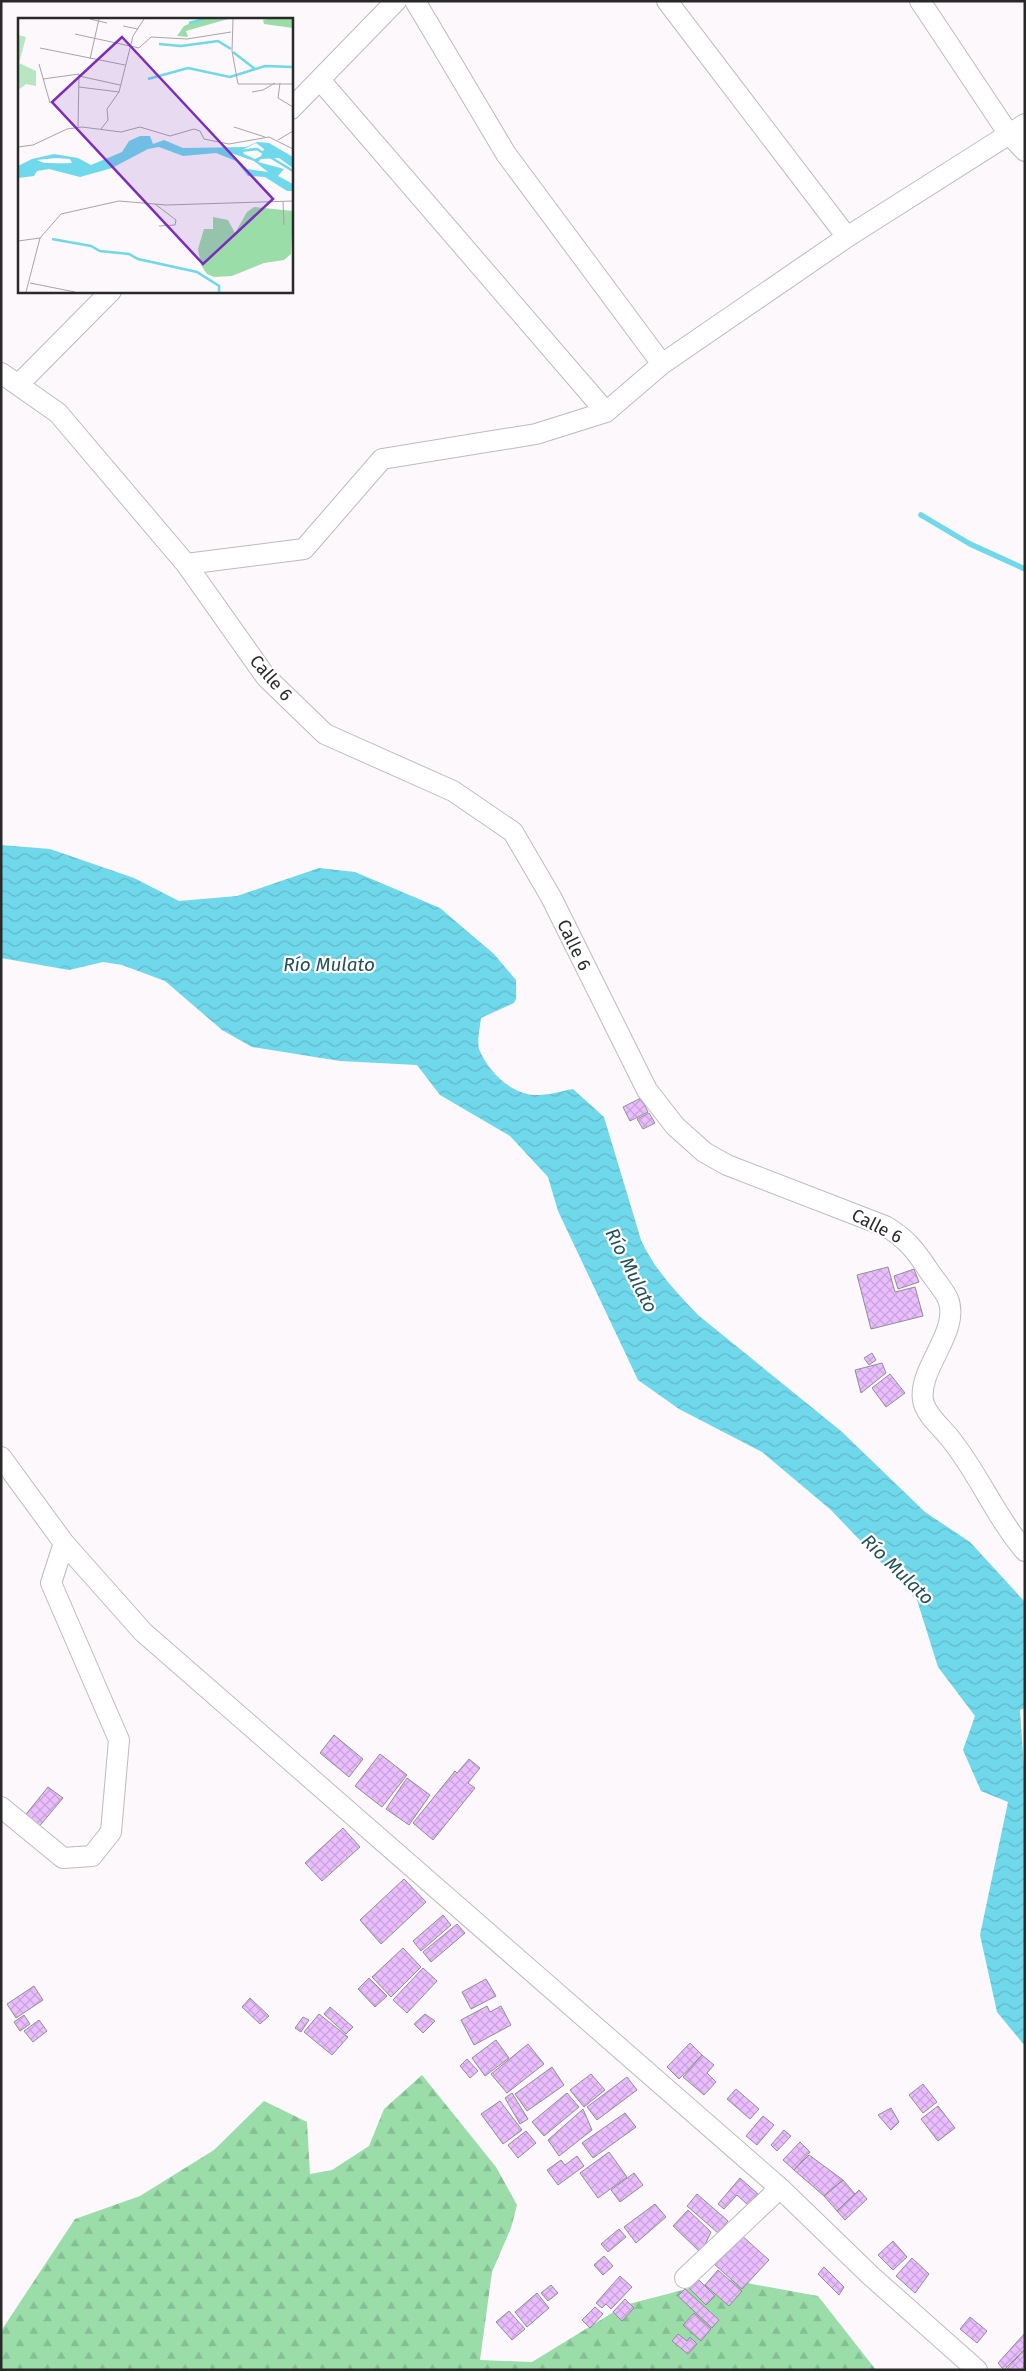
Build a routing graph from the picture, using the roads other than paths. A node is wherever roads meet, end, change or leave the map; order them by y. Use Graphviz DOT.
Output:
graph roads {
  1 [pos="396,1"];
  2 [pos="415,1"];
  3 [pos="667,1"];
  4 [pos="920,1"];
  5 [pos="320,80"];
  6 [pos="292,108"];
  7 [pos="1016,128"];
  8 [pos="1025,151"];
  9 [pos="847,237"];
  10 [pos="109,292"];
  11 [pos="662,364"];
  12 [pos="1,373"];
  13 [pos="18,385"];
  14 [pos="606,412"];
  15 [pos="186,564"];
  16 [pos="1,1457"];
  17 [pos="64,1543"];
  18 [pos="1025,1551"];
  19 [pos="1,1807"];
  20 [pos="780,2188"];
  21 [pos="685,2278"];
  22 [pos="977,2370"];
  1 -- 5 [label="street"];
  2 -- 11 [label="street"];
  3 -- 9 [label="street"];
  4 -- 7 [label="street"];
  5 -- 6 [label="street"];
  5 -- 14 [label="street"];
  7 -- 8 [label="street"];
  7 -- 9 [label="street"];
  9 -- 11 [label="street"];
  10 -- 13 [label="street"];
  11 -- 14 [label="street"];
  12 -- 13 [label="street, Calle 6"];
  13 -- 15 [label="street, Calle 6"];
  14 -- 15 [label="street"];
  15 -- 18 [label="street, Calle 6"];
  16 -- 17 [label="street"];
  17 -- 19 [label="street"];
  17 -- 20 [label="street"];
  20 -- 21 [label="street"];
  20 -- 22 [label="street"];
}
